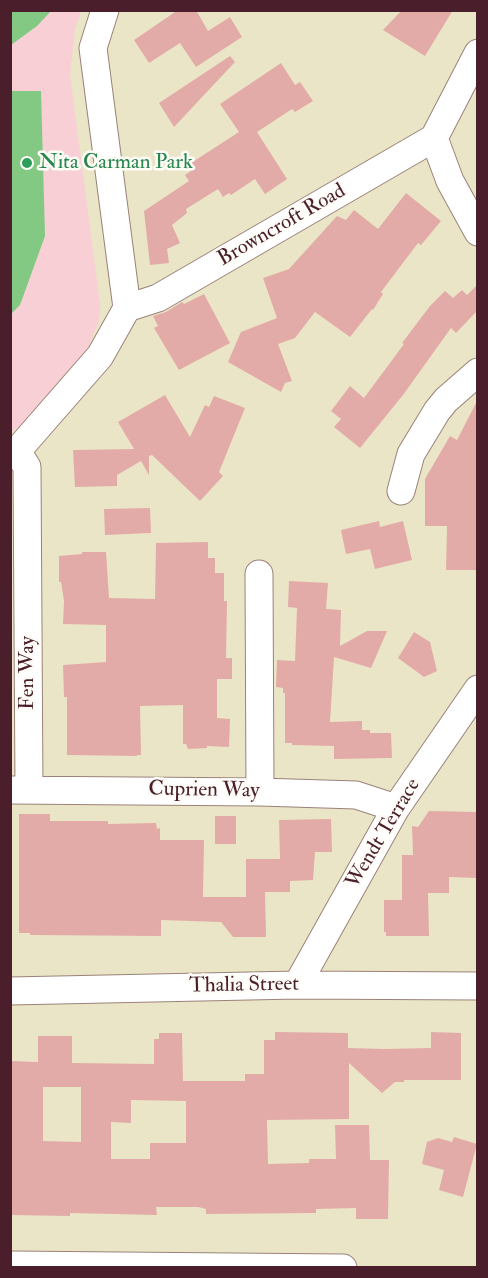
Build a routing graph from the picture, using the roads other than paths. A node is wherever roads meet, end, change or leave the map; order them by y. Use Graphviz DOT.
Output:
graph roads {
  1 [pos="105,10"];
  2 [pos="477,53"];
  3 [pos="434,138"];
  4 [pos="477,232"];
  5 [pos="127,308"];
  6 [pos="477,372"];
  7 [pos="14,453"];
  8 [pos="401,491"];
  9 [pos="260,574"];
  10 [pos="477,689"];
  11 [pos="20,790"];
  12 [pos="260,792"];
  13 [pos="396,808"];
  14 [pos="297,985"];
  15 [pos="477,986"];
  16 [pos="10,991"];
  17 [pos="10,1265"];
  18 [pos="343,1268"];
  1 -- 5 [label="street"];
  2 -- 3 [label="street"];
  3 -- 4 [label="street"];
  3 -- 5 [label="street, Browncroft Road"];
  5 -- 7 [label="street"];
  6 -- 8 [label="street"];
  7 -- 11 [label="street, Fen Way"];
  9 -- 12 [label="street"];
  10 -- 13 [label="street, Wendt Terrace"];
  11 -- 12 [label="street, Cuprien Way"];
  12 -- 13 [label="street, Cuprien Way"];
  13 -- 14 [label="street, Wendt Terrace"];
  14 -- 15 [label="street, Thalia Street"];
  14 -- 16 [label="street, Thalia Street"];
  17 -- 18 [label="street"];
}
